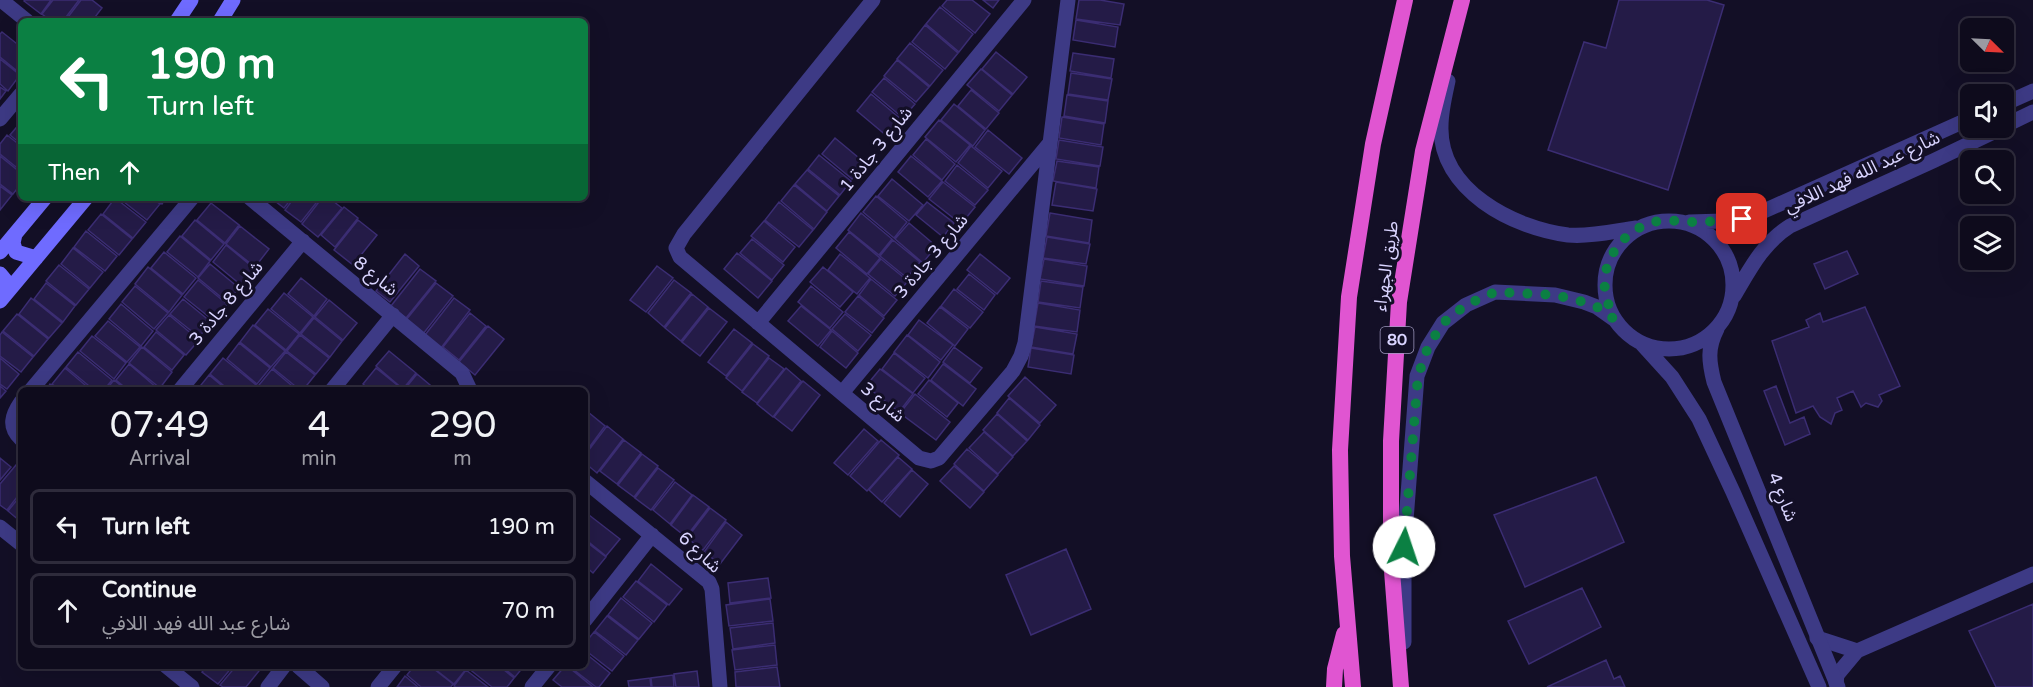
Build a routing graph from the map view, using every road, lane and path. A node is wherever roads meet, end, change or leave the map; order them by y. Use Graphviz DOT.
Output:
graph roads {
  1 [pos="1,0"];
  2 [pos="191,0"];
  3 [pos="233,0"];
  4 [pos="873,0"];
  5 [pos="1024,0"];
  6 [pos="1068,0"];
  7 [pos="1405,0"];
  8 [pos="1462,3"];
  9 [pos="23,18"];
  10 [pos="179,18"];
  11 [pos="222,18"];
  12 [pos="2033,91"];
  13 [pos="18,98"];
  14 [pos="2014,100"];
  15 [pos="2033,112"];
  16 [pos="0,119"];
  17 [pos="2014,122"];
  18 [pos="1960,123"];
  19 [pos="1980,138"];
  20 [pos="1049,144"];
  21 [pos="42,201"];
  22 [pos="84,201"];
  23 [pos="189,201"];
  24 [pos="254,201"];
  25 [pos="1684,222"];
  26 [pos="1639,227"];
  27 [pos="15,234"];
  28 [pos="303,241"];
  29 [pos="0,252"];
  30 [pos="36,258"];
  31 [pos="0,274"];
  32 [pos="4,296"];
  33 [pos="1732,299"];
  34 [pos="393,315"];
  35 [pos="1614,319"];
  36 [pos="1722,321"];
  37 [pos="758,323"];
  38 [pos="1642,344"];
  39 [pos="34,387"];
  40 [pos="182,387"];
  41 [pos="334,387"];
  42 [pos="469,387"];
  43 [pos="842,393"];
  44 [pos="18,407"];
  45 [pos="18,436"];
  46 [pos="588,483"];
  47 [pos="0,527"];
  48 [pos="652,535"];
  49 [pos="18,542"];
  50 [pos="2033,574"];
  51 [pos="588,616"];
  52 [pos="1347,622"];
  53 [pos="1817,638"];
  54 [pos="1857,651"];
  55 [pos="170,669"];
  56 [pos="282,669"];
  57 [pos="300,669"];
  58 [pos="393,669"];
  59 [pos="547,669"];
  60 [pos="313,684"];
  61 [pos="1837,685"];
  62 [pos="192,687"];
  63 [pos="268,687"];
  64 [pos="378,687"];
  65 [pos="532,687"];
  66 [pos="720,687"];
  67 [pos="1334,687"];
  68 [pos="1353,687"];
  69 [pos="1403,687"];
  70 [pos="1819,687"];
  1 -- 9 [label="street"];
  2 -- 10 [label="main road"];
  3 -- 11 [label="main road"];
  4 -- 37 [label="street, شارع 3"];
  5 -- 37 [label="street, شارع 3 جادة 1"];
  6 -- 20 [label="street, شارع 3"];
  7 -- 52 [label="highway, طريق الجهراء"];
  8 -- 26 [label="street"];
  8 -- 69 [label="highway, طريق الجهراء / 80"];
  12 -- 14 [label="street"];
  13 -- 16 [label="street"];
  15 -- 17 [label="street, شارع عبد الله فهد اللافي"];
  18 -- 25 [label="street, شارع عبد الله فهد اللافي"];
  19 -- 33 [label="street, شارع عبد الله فهد اللافي"];
  20 -- 43 [label="street, شارع 3 جادة 3"];
  20 -- 43 [label="street, شارع 3"];
  21 -- 27 [label="main road"];
  22 -- 30 [label="main road"];
  23 -- 39 [label="street"];
  24 -- 28 [label="street, شارع 8"];
  25 -- 26 [label="street"];
  25 -- 33 [label="street"];
  26 -- 35 [label="street"];
  27 -- 29 [label="main road"];
  27 -- 30 [label="main road"];
  28 -- 34 [label="street, شارع 8"];
  28 -- 40 [label="street, شارع 8 جادة 3"];
  30 -- 32 [label="main road"];
  31 -- 32 [label="main road"];
  33 -- 36 [label="street"];
  34 -- 41 [label="street"];
  34 -- 42 [label="street, شارع 8"];
  35 -- 38 [label="street"];
  35 -- 69 [label="street"];
  36 -- 38 [label="street"];
  36 -- 53 [label="street, شارع 4"];
  37 -- 43 [label="street, شارع 3"];
  38 -- 70 [label="street"];
  44 -- 45 [label="street"];
  46 -- 48 [label="street, شارع 6"];
  47 -- 49 [label="street"];
  48 -- 51 [label="street"];
  48 -- 66 [label="street, شارع 6"];
  50 -- 54 [label="street"];
  52 -- 67 [label="highway"];
  52 -- 68 [label="highway, طريق الجهراء"];
  53 -- 54 [label="street"];
  53 -- 61 [label="street, شارع 4"];
  54 -- 61 [label="street"];
  55 -- 62 [label="street"];
  56 -- 63 [label="street"];
  57 -- 60 [label="street"];
  58 -- 64 [label="street"];
  59 -- 65 [label="street"];
}
